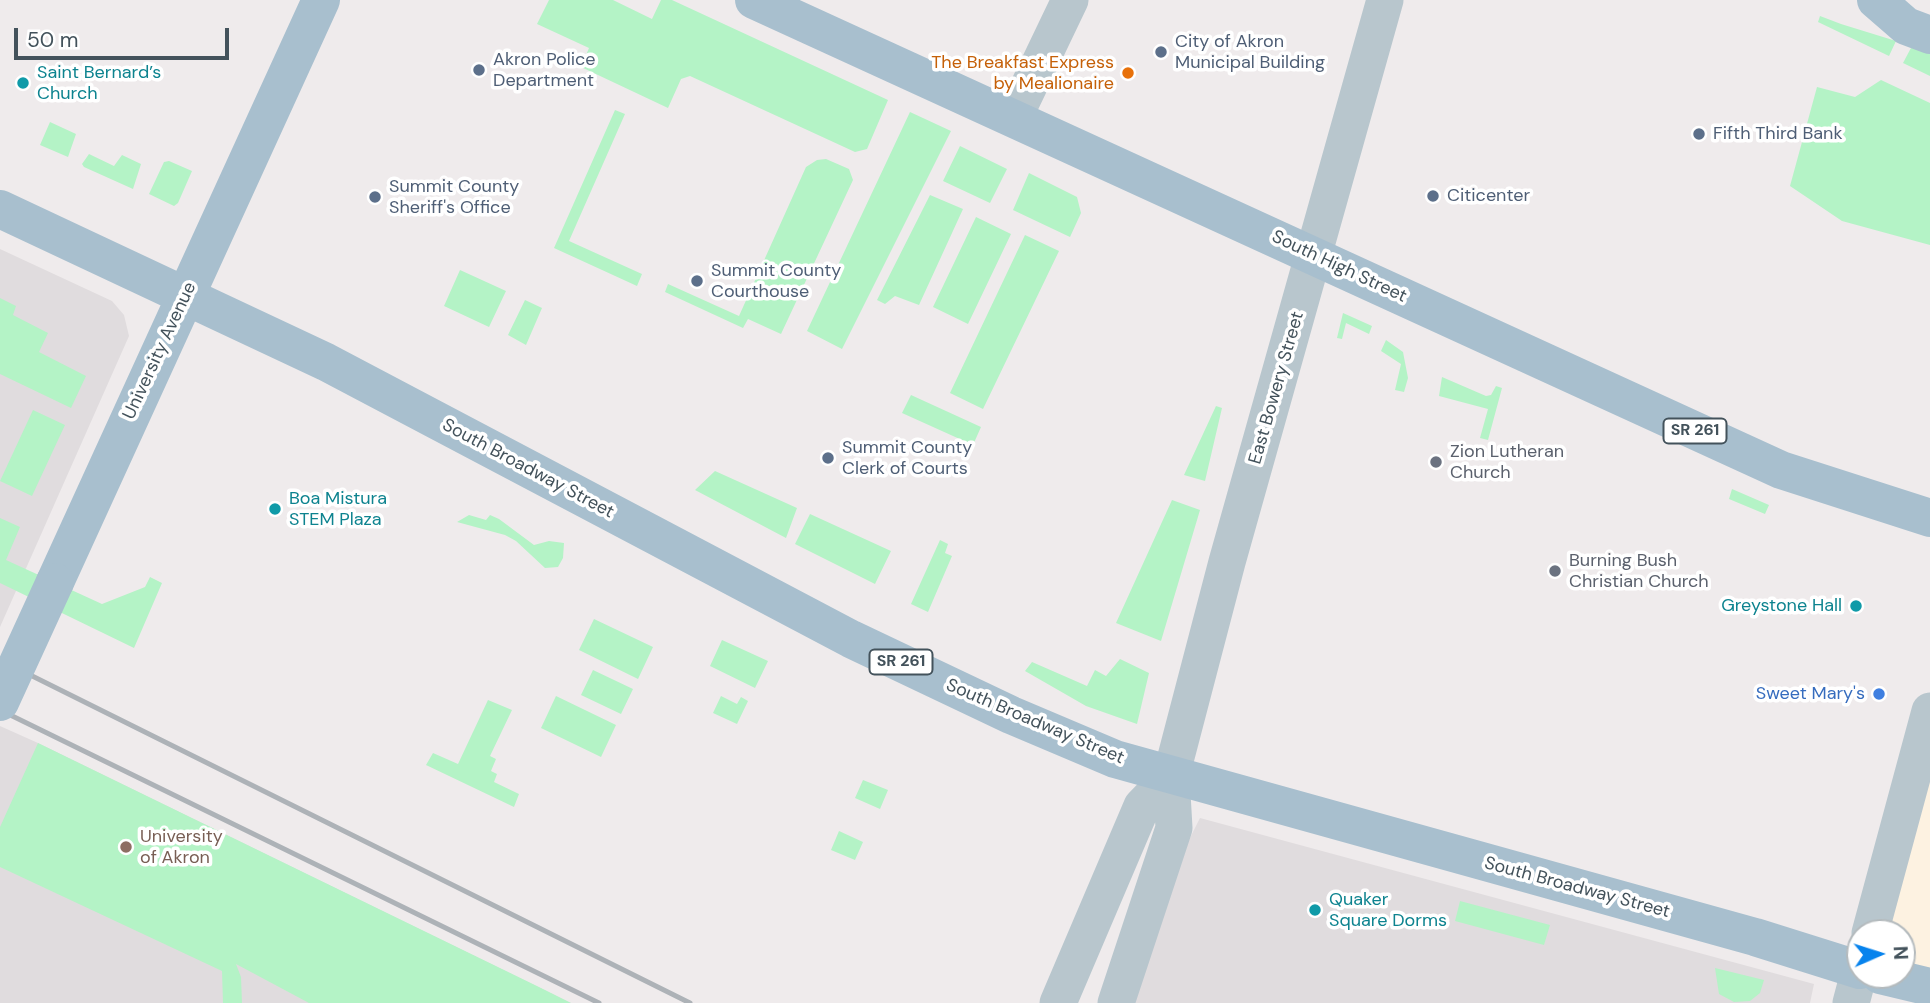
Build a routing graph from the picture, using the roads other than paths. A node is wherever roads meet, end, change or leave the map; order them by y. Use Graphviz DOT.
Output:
graph roads {
  1 [pos="321,0"];
  2 [pos="754,0"];
  3 [pos="1070,0"];
  4 [pos="1385,0"];
  5 [pos="1876,0"];
  6 [pos="1899,0"];
  7 [pos="1930,7"];
  8 [pos="1930,35"];
  9 [pos="1014,117"];
  10 [pos="0,209"];
  11 [pos="1315,257"];
  12 [pos="186,296"];
  13 [pos="1930,518"];
  14 [pos="0,702"];
  15 [pos="1930,711"];
  16 [pos="1171,776"];
  17 [pos="1874,919"];
  18 [pos="1846,966"];
  19 [pos="1058,1003"];
  20 [pos="1116,1003"];
  1 -- 12 [label="main road, University Avenue"];
  2 -- 9 [label="main road, South High Street / SR 261"];
  3 -- 9 [label="street"];
  4 -- 11 [label="street, East Bowery Street"];
  5 -- 8 [label="main road"];
  6 -- 7 [label="main road"];
  9 -- 11 [label="main road, South High Street / SR 261"];
  10 -- 12 [label="main road, South Broadway Street / SR 261"];
  11 -- 13 [label="main road, South High Street / SR 261"];
  11 -- 16 [label="street, East Bowery Street"];
  12 -- 14 [label="main road, University Avenue, bridge"];
  12 -- 16 [label="main road, South Broadway Street / SR 261"];
  15 -- 17 [label="street"];
  16 -- 18 [label="main road, South Broadway Street / SR 261"];
  16 -- 19 [label="street, East Bowery Street"];
  16 -- 20 [label="street, East Bowery Street"];
}
